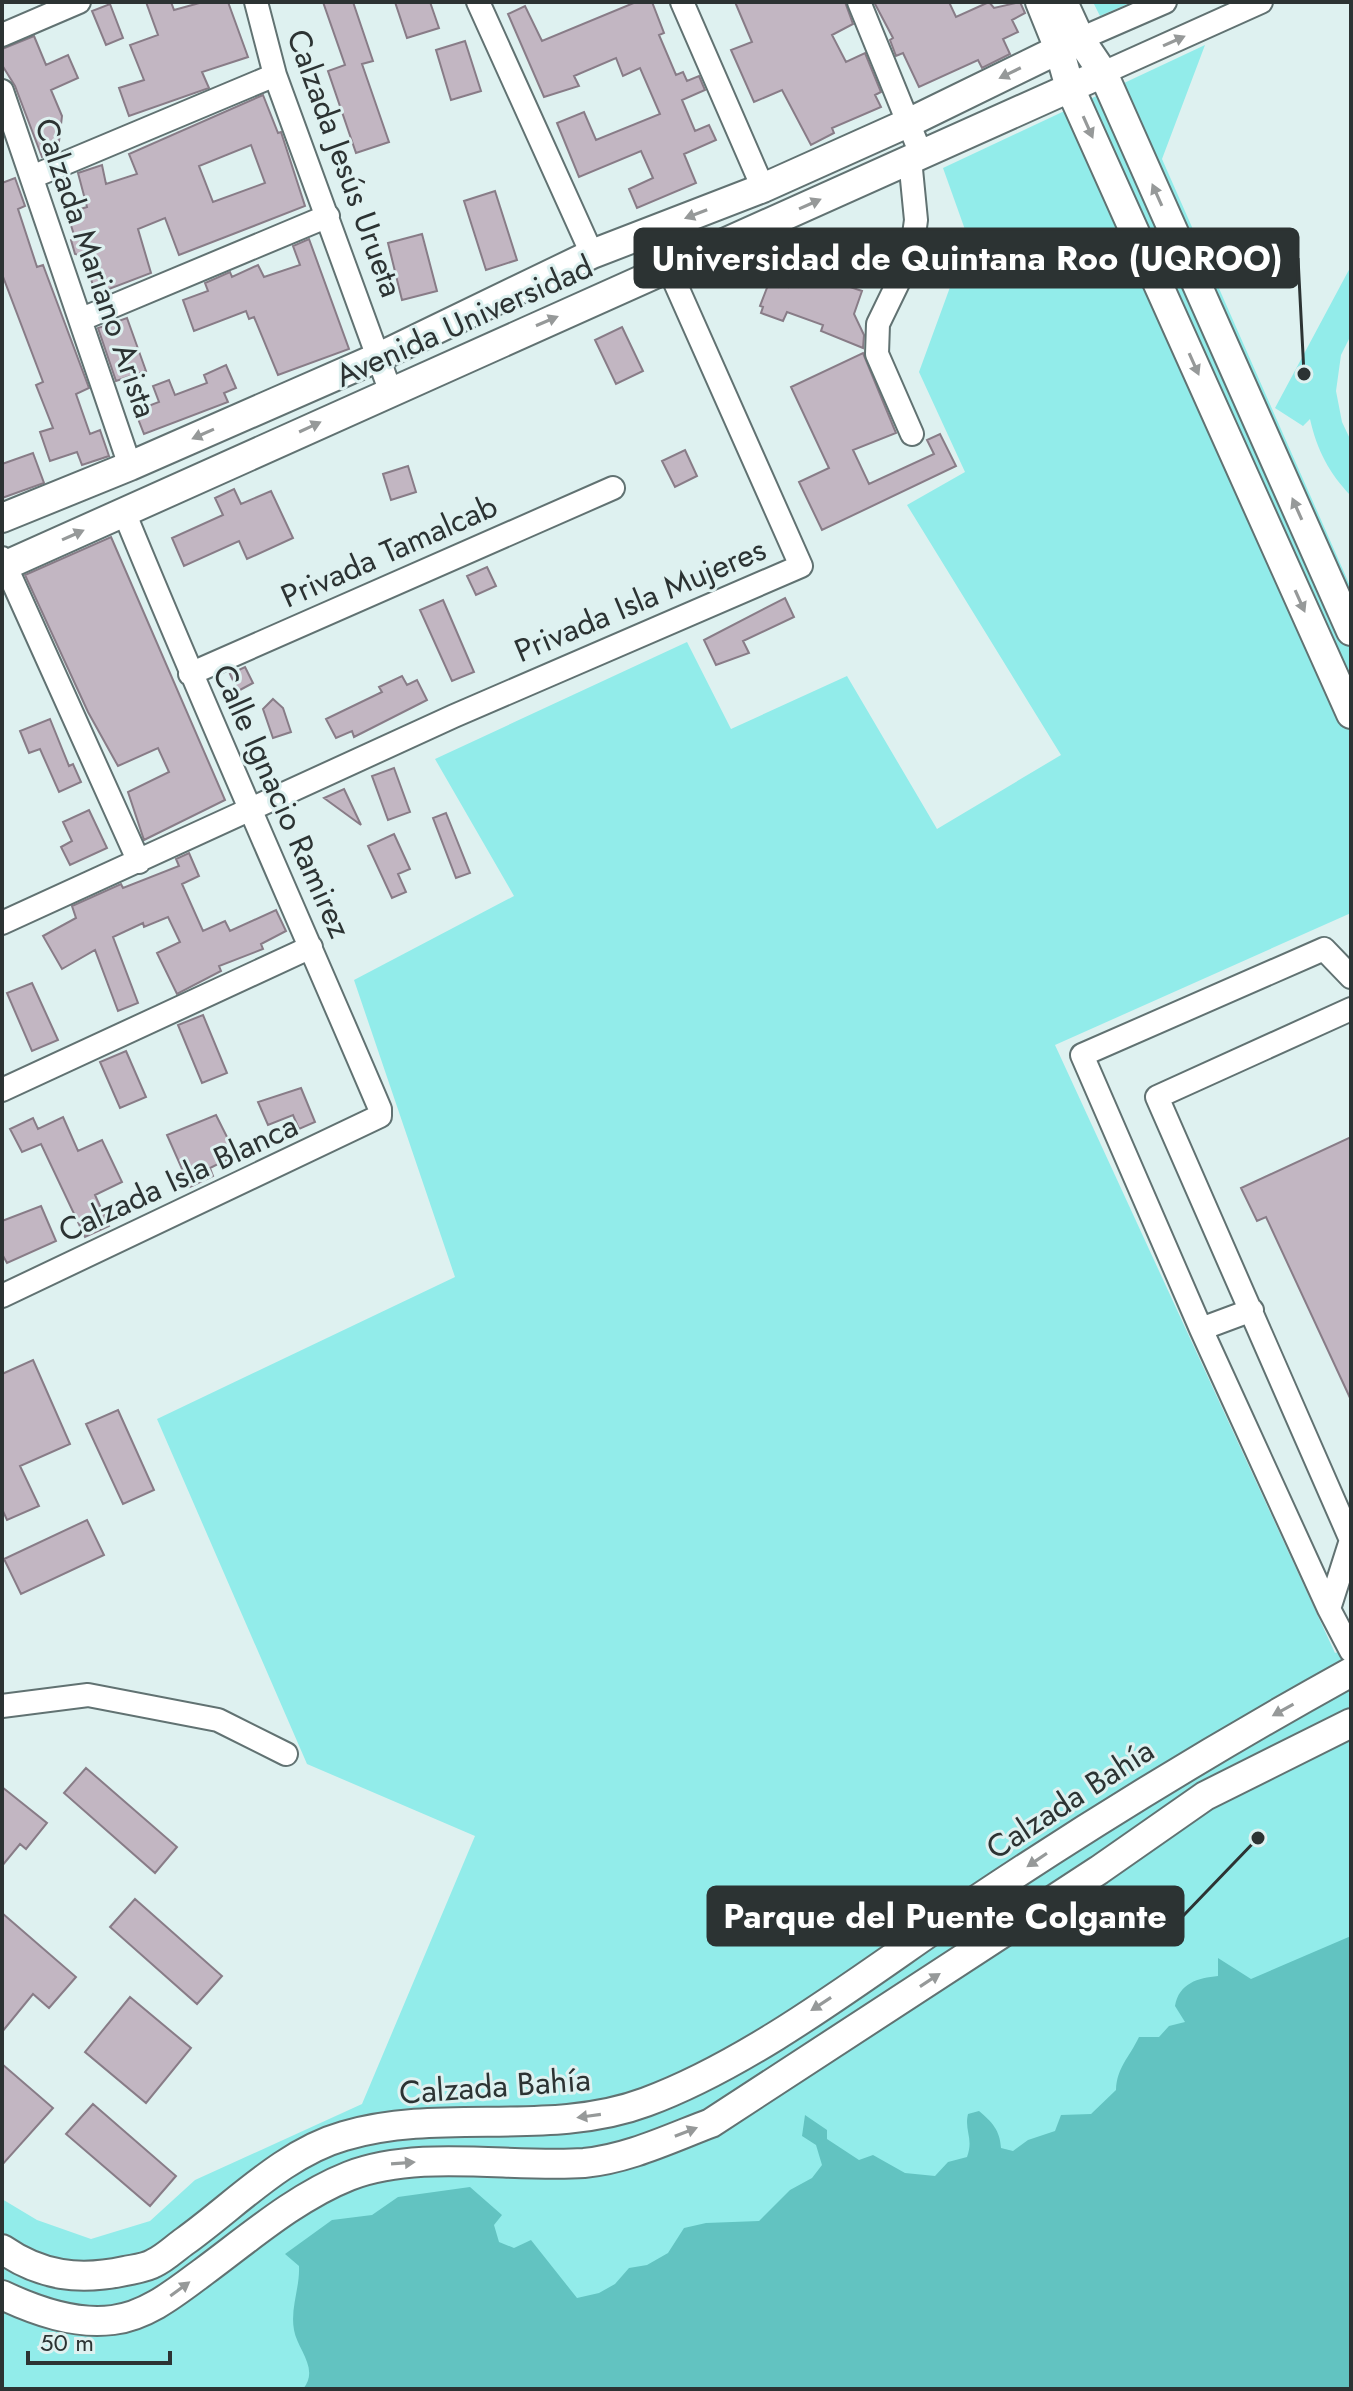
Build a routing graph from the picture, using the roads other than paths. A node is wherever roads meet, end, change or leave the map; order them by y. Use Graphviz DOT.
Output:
graph roads {
  1 [pos="79,2"];
  2 [pos="256,2"];
  3 [pos="478,2"];
  4 [pos="682,2"];
  5 [pos="859,2"];
  6 [pos="1040,2"];
  7 [pos="1063,2"];
  8 [pos="1165,2"];
  9 [pos="1261,2"];
  10 [pos="2,35"];
  11 [pos="1070,44"];
  12 [pos="1103,73"];
  13 [pos="275,75"];
  14 [pos="1070,88"];
  15 [pos="2,91"];
  16 [pos="910,122"];
  17 [pos="916,156"];
  18 [pos="32,177"];
  19 [pos="763,188"];
  20 [pos="328,216"];
  21 [pos="592,254"];
  22 [pos="669,269"];
  23 [pos="82,319"];
  24 [pos="381,356"];
  25 [pos="390,390"];
  26 [pos="912,434"];
  27 [pos="130,466"];
  28 [pos="613,488"];
  29 [pos="124,512"];
  30 [pos="2,518"];
  31 [pos="3,564"];
  32 [pos="1351,631"];
  33 [pos="190,674"];
  34 [pos="1351,714"];
  35 [pos="253,809"];
  36 [pos="139,862"];
  37 [pos="2,923"];
  38 [pos="311,947"];
  39 [pos="1351,977"];
  40 [pos="1351,1009"];
  41 [pos="2,1090"];
  42 [pos="380,1116"];
  43 [pos="2,1296"];
  44 [pos="1252,1310"];
  45 [pos="1201,1329"];
  46 [pos="1329,1609"];
  47 [pos="1351,1651"];
  48 [pos="1351,1672"];
  49 [pos="2,1706"];
  50 [pos="1351,1723"];
  51 [pos="286,1754"];
  52 [pos="1075,1834"];
  53 [pos="1099,1870"];
  54 [pos="2,2249"];
  55 [pos="2,2295"];
  1 -- 10 [label="street"];
  2 -- 13 [label="street, Calzada Jesús Urueta"];
  3 -- 21 [label="street"];
  4 -- 19 [label="street"];
  5 -- 16 [label="street"];
  6 -- 11 [label="main road"];
  7 -- 11 [label="main road"];
  8 -- 11 [label="street, Avenida Universidad"];
  12 -- 9 [label="street, Avenida Universidad, one-way"];
  11 -- 12 [label="main road"];
  11 -- 14 [label="main road"];
  11 -- 16 [label="main road, Avenida Universidad, one-way"];
  12 -- 14 [label="main road, Avenida Universidad"];
  32 -- 12 [label="main road, one-way"];
  13 -- 18 [label="street"];
  13 -- 20 [label="street, Calzada Jesús Urueta"];
  14 -- 17 [label="main road, Avenida Universidad"];
  14 -- 34 [label="main road, one-way"];
  15 -- 18 [label="street, Calzada Mariano Arista"];
  16 -- 17 [label="street"];
  16 -- 19 [label="main road, Avenida Universidad"];
  22 -- 17 [label="main road, Avenida Universidad, one-way"];
  17 -- 26 [label="street"];
  18 -- 23 [label="street, Calzada Mariano Arista"];
  19 -- 21 [label="main road, Avenida Universidad, one-way"];
  20 -- 23 [label="street"];
  20 -- 24 [label="street, Calzada Jesús Urueta"];
  21 -- 24 [label="main road, Avenida Universidad"];
  25 -- 22 [label="main road, Avenida Universidad, one-way"];
  22 -- 35 [label="street, Privada Isla Mujeres"];
  23 -- 27 [label="street, Calzada Mariano Arista"];
  24 -- 25 [label="street, Calzada Jesús Urueta"];
  24 -- 27 [label="main road, Avenida Universidad, one-way"];
  29 -- 25 [label="main road, Avenida Universidad, one-way"];
  27 -- 30 [label="main road, Avenida Universidad"];
  28 -- 33 [label="street, Privada Tamalcab"];
  31 -- 29 [label="main road, Avenida Universidad, one-way"];
  29 -- 33 [label="street, Calle Ignacio Ramirez"];
  31 -- 36 [label="street"];
  33 -- 35 [label="street, Calle Ignacio Ramirez"];
  35 -- 36 [label="street"];
  35 -- 38 [label="street, Calle Ignacio Ramirez"];
  36 -- 37 [label="street"];
  38 -- 41 [label="street"];
  38 -- 42 [label="street, Calle Ignacio Ramirez"];
  39 -- 45 [label="street"];
  40 -- 44 [label="street"];
  42 -- 43 [label="street, Calzada Isla Blanca"];
  44 -- 45 [label="street"];
  44 -- 46 [label="street"];
  45 -- 46 [label="street"];
  46 -- 47 [label="street"];
  48 -- 52 [label="main road, Calzada Bahía, one-way"];
  49 -- 51 [label="street"];
  50 -- 53 [label="main road"];
  52 -- 53 [label="main road"];
  52 -- 54 [label="main road, Calzada Bahía, one-way"];
  55 -- 53 [label="main road, one-way"];
}
